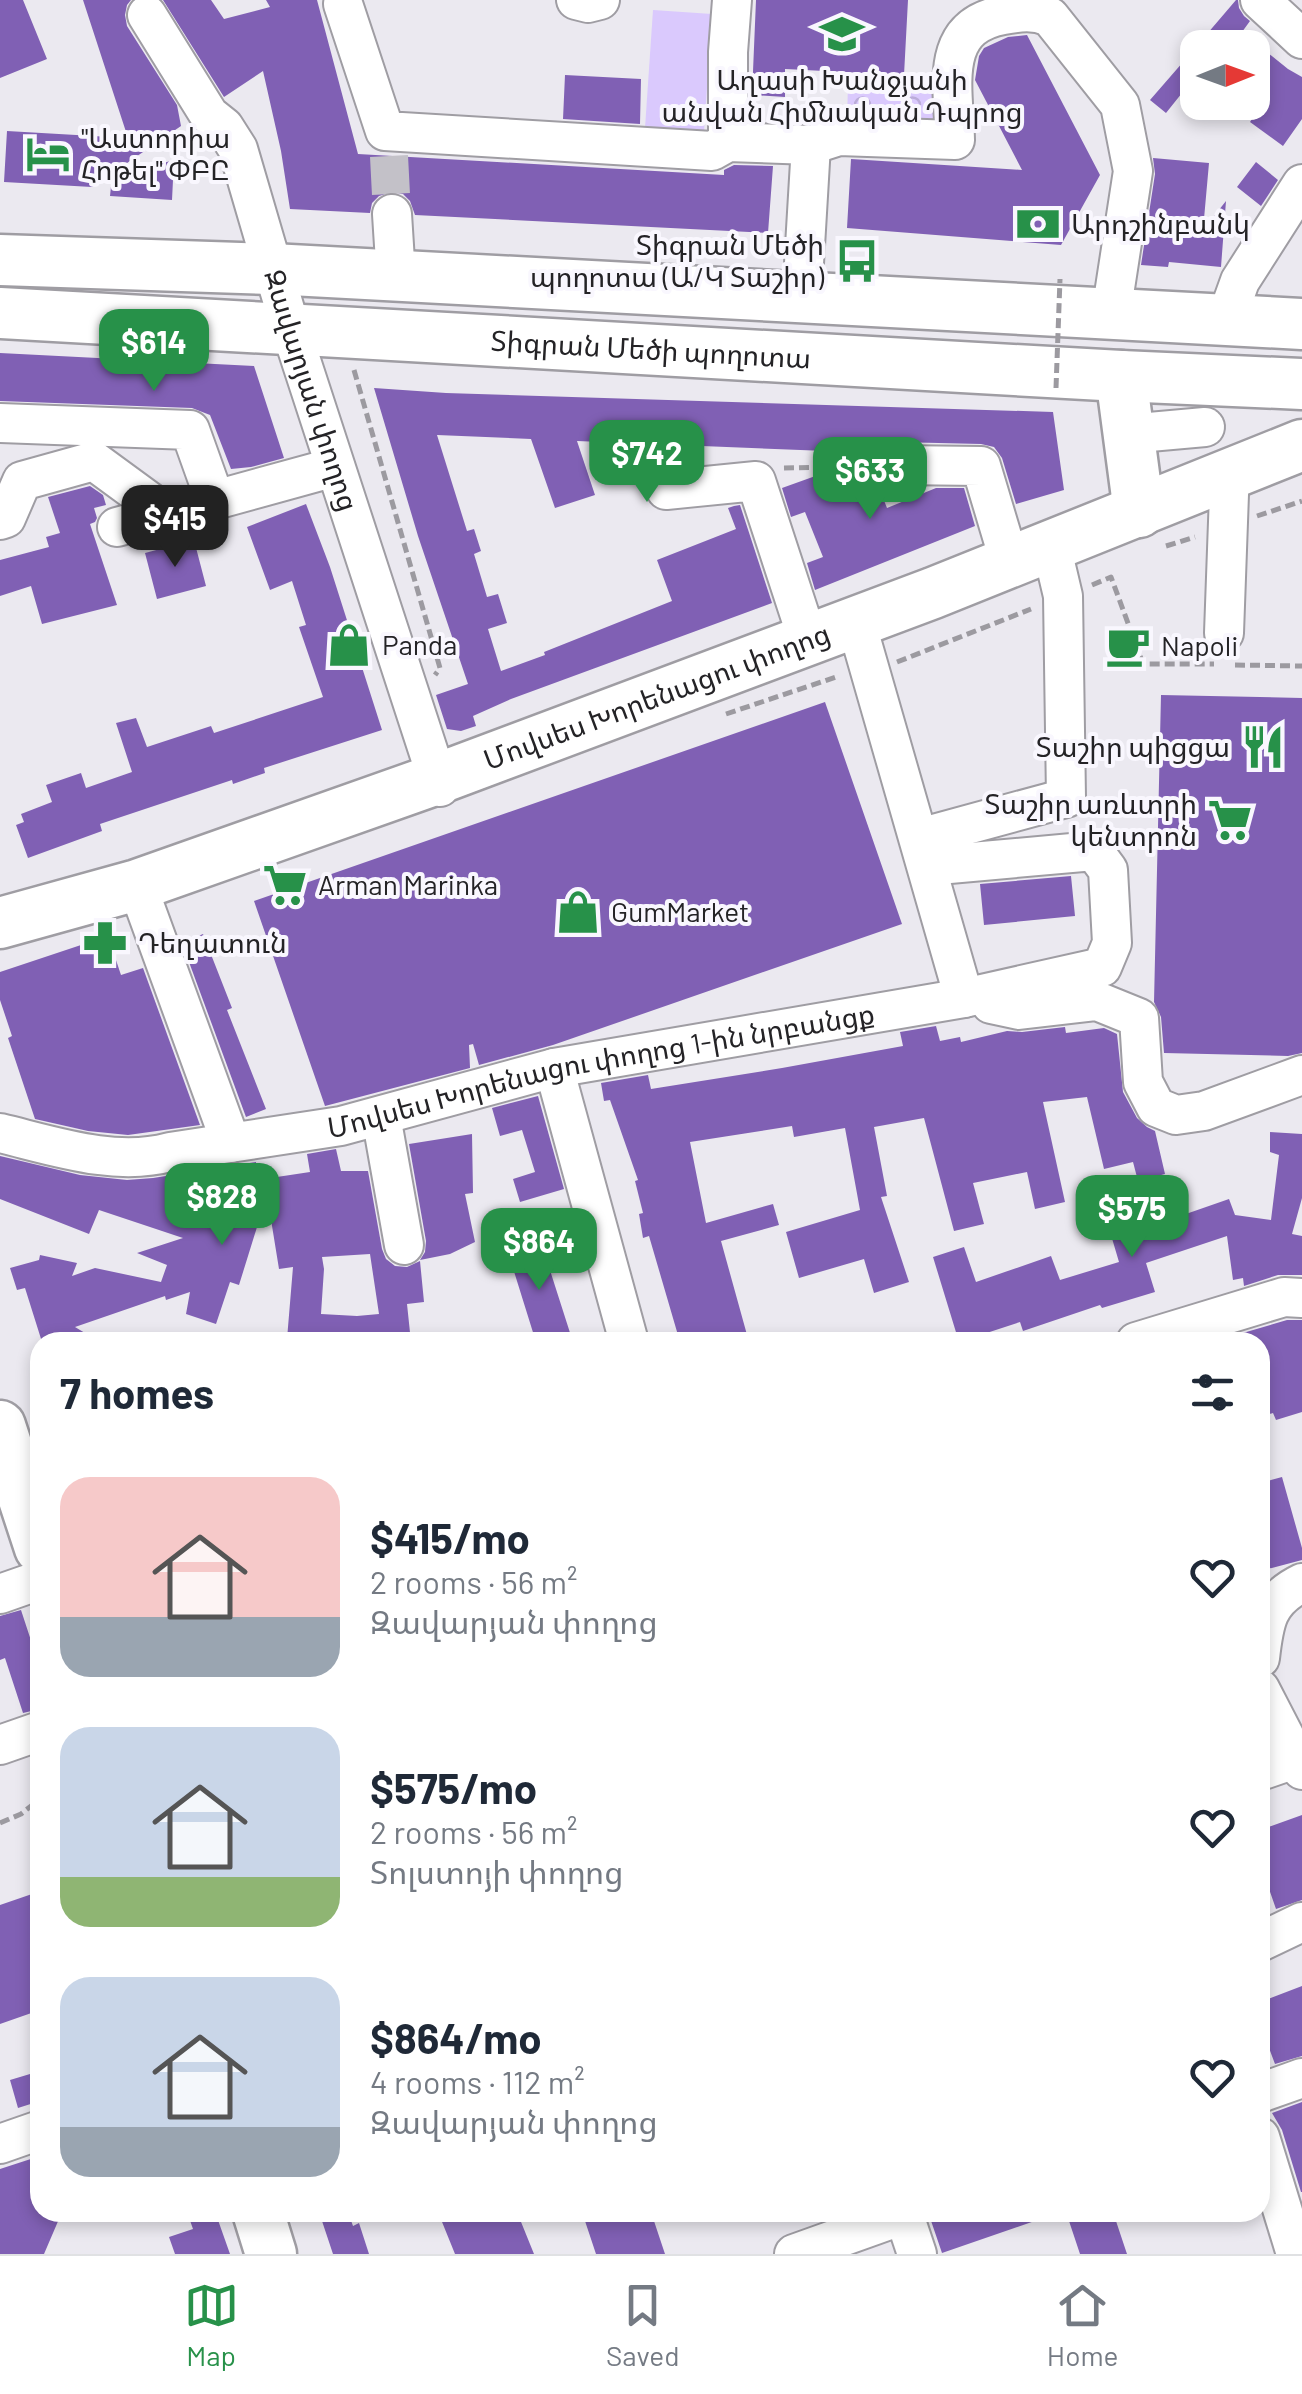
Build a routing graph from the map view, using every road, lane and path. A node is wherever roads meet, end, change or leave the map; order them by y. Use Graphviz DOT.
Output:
graph roads {
  1 [pos="576,0"];
  2 [pos="600,0"];
  3 [pos="732,0"];
  4 [pos="1260,0"];
  5 [pos="343,4"];
  6 [pos="147,15"];
  7 [pos="1302,38"];
  8 [pos="728,142"];
  9 [pos="811,145"];
  10 [pos="1302,184"];
  11 [pos="392,214"];
  12 [pos="0,260"];
  13 [pos="272,269"];
  14 [pos="396,276"];
  15 [pos="1060,278"];
  16 [pos="802,298"];
  17 [pos="0,313"];
  18 [pos="1111,314"];
  19 [pos="1226,320"];
  20 [pos="1302,324"];
  21 [pos="290,330"];
  22 [pos="352,362"];
  23 [pos="1121,376"];
  24 [pos="1302,384"];
  25 [pos="1056,388"];
  26 [pos="0,423"];
  27 [pos="1205,426"];
  28 [pos="1127,434"];
  29 [pos="1302,445"];
  30 [pos="896,465"];
  31 [pos="335,467"];
  32 [pos="1302,467"];
  33 [pos="756,481"];
  34 [pos="666,490"];
  35 [pos="1230,494"];
  36 [pos="215,500"];
  37 [pos="1139,512"];
  38 [pos="164,514"];
  39 [pos="0,520"];
  40 [pos="117,526"];
  41 [pos="1043,574"];
  42 [pos="1224,633"];
  43 [pos="808,640"];
  44 [pos="863,643"];
  45 [pos="1302,666"];
  46 [pos="433,677"];
  47 [pos="438,783"];
  48 [pos="923,852"];
  49 [pos="138,888"];
  50 [pos="0,923"];
  51 [pos="0,935"];
  52 [pos="964,998"];
  53 [pos="554,1068"];
  54 [pos="1302,1075"];
  55 [pos="381,1116"];
  56 [pos="0,1133"];
  57 [pos="231,1143"];
  58 [pos="404,1245"];
  59 [pos="1302,1298"];
  60 [pos="626,1332"];
  61 [pos="1169,1332"];
  62 [pos="0,1426"];
  63 [pos="30,1518"];
  64 [pos="30,1584"];
  65 [pos="1302,1584"];
  66 [pos="0,1594"];
  67 [pos="1270,1614"];
  68 [pos="1270,1719"];
  69 [pos="30,1734"];
  70 [pos="0,1745"];
  71 [pos="1286,1767"];
  72 [pos="30,1806"];
  73 [pos="0,1823"];
  74 [pos="1302,1922"];
  75 [pos="1270,1937"];
  76 [pos="1302,2078"];
  77 [pos="1270,2089"];
  78 [pos="30,2134"];
  79 [pos="0,2144"];
  80 [pos="1270,2170"];
  81 [pos="261,2222"];
  82 [pos="881,2222"];
  83 [pos="906,2222"];
  84 [pos="271,2254"];
  85 [pos="794,2254"];
  86 [pos="917,2254"];
  87 [pos="1296,2254"];
  1 -- 2 [label="street"];
  3 -- 8 [label="street"];
  4 -- 7 [label="street"];
  5 -- 8 [label="street"];
  6 -- 13 [label="street, Զավարյան փողոց"];
  8 -- 9 [label="street"];
  9 -- 16 [label="street"];
  9 -- 18 [label="street"];
  10 -- 19 [label="street"];
  11 -- 14 [label="street"];
  12 -- 13 [label="main road"];
  13 -- 14 [label="main road"];
  13 -- 21 [label="street, Զավարյան փողոց"];
  14 -- 16 [label="main road"];
  15 -- 25 [label="path, bridge"];
  16 -- 18 [label="main road"];
  17 -- 21 [label="main road, Տիգրան Մեծի պողոտա"];
  18 -- 19 [label="main road"];
  19 -- 20 [label="main road"];
  21 -- 23 [label="main road, Տիգրան Մեծի պողոտա"];
  21 -- 31 [label="street, Զավարյան փողոց"];
  22 -- 46 [label="path"];
  23 -- 24 [label="main road, Տիգրան Մեծի պողոտա"];
  23 -- 28 [label="main road"];
  26 -- 36 [label="street"];
  27 -- 28 [label="street"];
  28 -- 37 [label="main road"];
  29 -- 37 [label="main road, Մովսես Խորենացու փողոց"];
  30 -- 33 [label="path"];
  30 -- 41 [label="street"];
  31 -- 36 [label="street"];
  31 -- 47 [label="street, Զավարյան փողոց"];
  32 -- 35 [label="main road, Մովսես Խորենացու փողոց"];
  33 -- 34 [label="street"];
  33 -- 43 [label="street"];
  35 -- 41 [label="main road, Մովսես Խորենացու փողոց"];
  35 -- 42 [label="street"];
  36 -- 38 [label="street"];
  37 -- 41 [label="main road, Մովսես Խորենացու փողոց"];
  38 -- 39 [label="street"];
  38 -- 40 [label="street"];
  41 -- 44 [label="main road, Մովսես Խորենացու փողոց"];
  41 -- 44 [label="path"];
  41 -- 45 [label="path"];
  41 -- 48 [label="street"];
  43 -- 44 [label="main road, Մովսես Խորենացու փողոց"];
  43 -- 47 [label="main road, Մովսես Խորենացու փողոց"];
  44 -- 47 [label="main road, Մովսես Խորենացու փողոց"];
  44 -- 48 [label="street"];
  47 -- 49 [label="main road, Մովսես Խորենացու փողոց"];
  48 -- 52 [label="street"];
  48 -- 52 [label="street, Մովսես Խորենացու փողոց 1-ին նրբանցք"];
  49 -- 50 [label="main road, Մովսես Խորենացու փողոց"];
  49 -- 51 [label="main road, Մովսես Խորենացու փողոց"];
  49 -- 57 [label="street"];
  52 -- 53 [label="street, Մովսես Խորենացու փողոց 1-ին նրբանցք"];
  52 -- 54 [label="street"];
  53 -- 55 [label="street, Մովսես Խորենացու փողոց 1-ին նրբանցք"];
  53 -- 60 [label="street"];
  55 -- 57 [label="street, Մովսես Խորենացու փողոց 1-ին նրբանցք"];
  55 -- 58 [label="street"];
  56 -- 57 [label="street, Մովսես Խորենացու փողոց 1-ին նրբանցք"];
  59 -- 61 [label="street"];
  62 -- 63 [label="main road"];
  64 -- 66 [label="street"];
  65 -- 67 [label="street"];
  68 -- 71 [label="street"];
  69 -- 70 [label="street"];
  72 -- 73 [label="path"];
  74 -- 75 [label="street"];
  76 -- 77 [label="street"];
  78 -- 79 [label="street"];
  80 -- 87 [label="street"];
  81 -- 84 [label="main road"];
  82 -- 85 [label="street"];
  83 -- 86 [label="street"];
}
